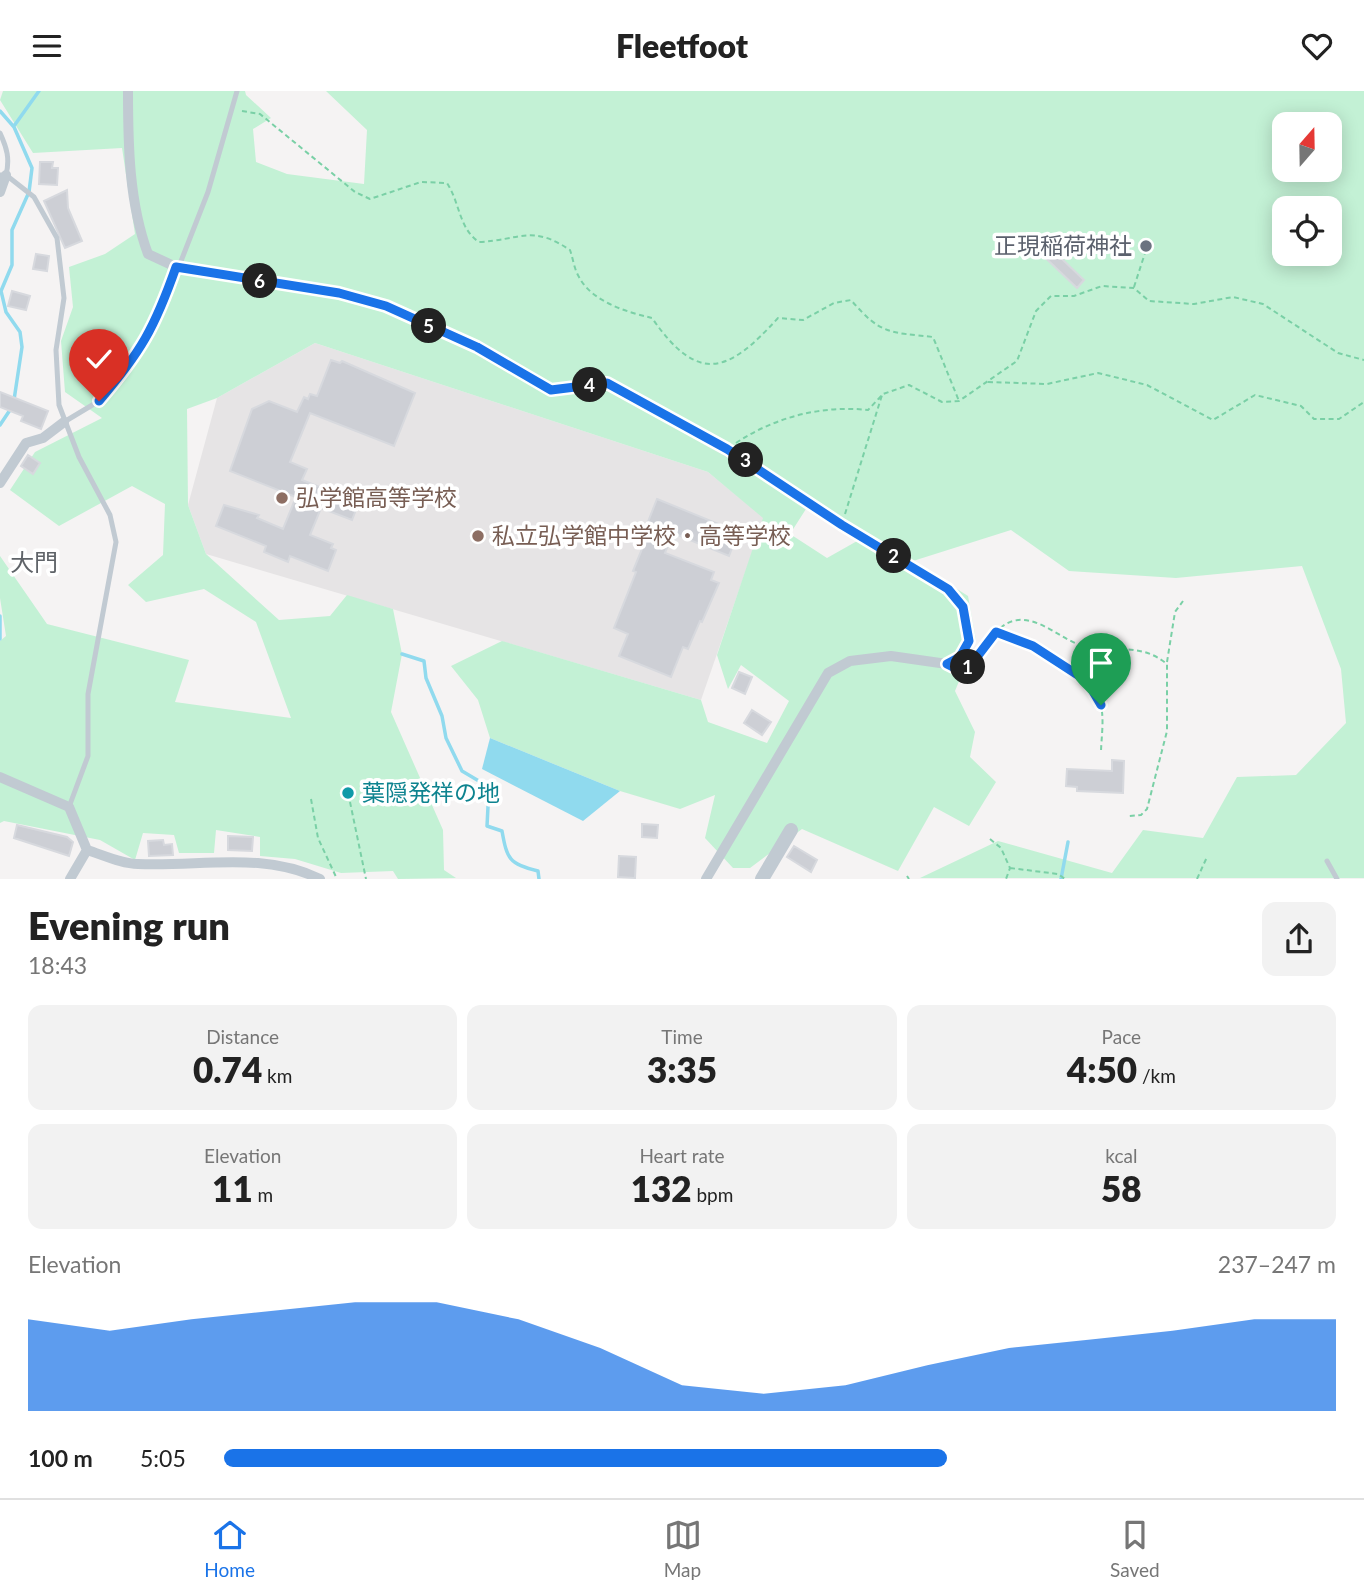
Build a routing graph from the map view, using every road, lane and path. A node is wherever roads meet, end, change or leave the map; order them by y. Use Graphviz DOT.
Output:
graph roads {
  1 [pos="128,91"];
  2 [pos="237,91"];
  3 [pos="233,110"];
  4 [pos="0,133"];
  5 [pos="3,175"];
  6 [pos="0,191"];
  7 [pos="1144,253"];
  8 [pos="176,267"];
  9 [pos="1134,288"];
  10 [pos="1364,360"];
  11 [pos="987,382"];
  12 [pos="883,394"];
  13 [pos="959,401"];
  14 [pos="1364,402"];
  15 [pos="64,422"];
  16 [pos="727,449"];
  17 [pos="0,483"];
  18 [pos="842,525"];
  19 [pos="1183,601"];
  20 [pos="996,632"];
  21 [pos="1167,663"];
  22 [pos="947,664"];
  23 [pos="1101,753"];
  24 [pos="0,777"];
  25 [pos="311,799"];
  26 [pos="350,801"];
  27 [pos="69,807"];
  28 [pos="1129,815"];
  29 [pos="791,830"];
  30 [pos="990,839"];
  31 [pos="86,850"];
  32 [pos="1207,857"];
  33 [pos="1327,861"];
  34 [pos="1010,868"];
  35 [pos="70,879"];
  36 [pos="320,879"];
  37 [pos="337,879"];
  38 [pos="366,879"];
  39 [pos="706,879"];
  40 [pos="762,879"];
  41 [pos="1006,879"];
  42 [pos="1065,879"];
  43 [pos="1197,879"];
  44 [pos="1337,879"];
  1 -- 8 [label="street"];
  2 -- 3 [label="lane"];
  3 -- 8 [label="lane"];
  3 -- 13 [label="path"];
  4 -- 5 [label="lane"];
  5 -- 6 [label="street"];
  5 -- 15 [label="lane"];
  7 -- 9 [label="path"];
  8 -- 15 [label="lane"];
  8 -- 16 [label="street"];
  9 -- 10 [label="path"];
  9 -- 11 [label="path"];
  11 -- 13 [label="path"];
  11 -- 14 [label="path"];
  12 -- 13 [label="path"];
  12 -- 16 [label="path"];
  12 -- 18 [label="path"];
  15 -- 17 [label="street"];
  15 -- 27 [label="lane"];
  16 -- 18 [label="street"];
  18 -- 22 [label="street"];
  19 -- 21 [label="path"];
  20 -- 21 [label="path"];
  20 -- 22 [label="path"];
  20 -- 23 [label="path"];
  21 -- 28 [label="path"];
  22 -- 39 [label="street"];
  24 -- 27 [label="street"];
  25 -- 37 [label="path"];
  26 -- 38 [label="path"];
  27 -- 31 [label="street"];
  29 -- 40 [label="street"];
  30 -- 34 [label="path"];
  31 -- 35 [label="street"];
  31 -- 36 [label="street"];
  32 -- 43 [label="path"];
  33 -- 44 [label="lane"];
  34 -- 41 [label="path"];
  34 -- 42 [label="path"];
}
